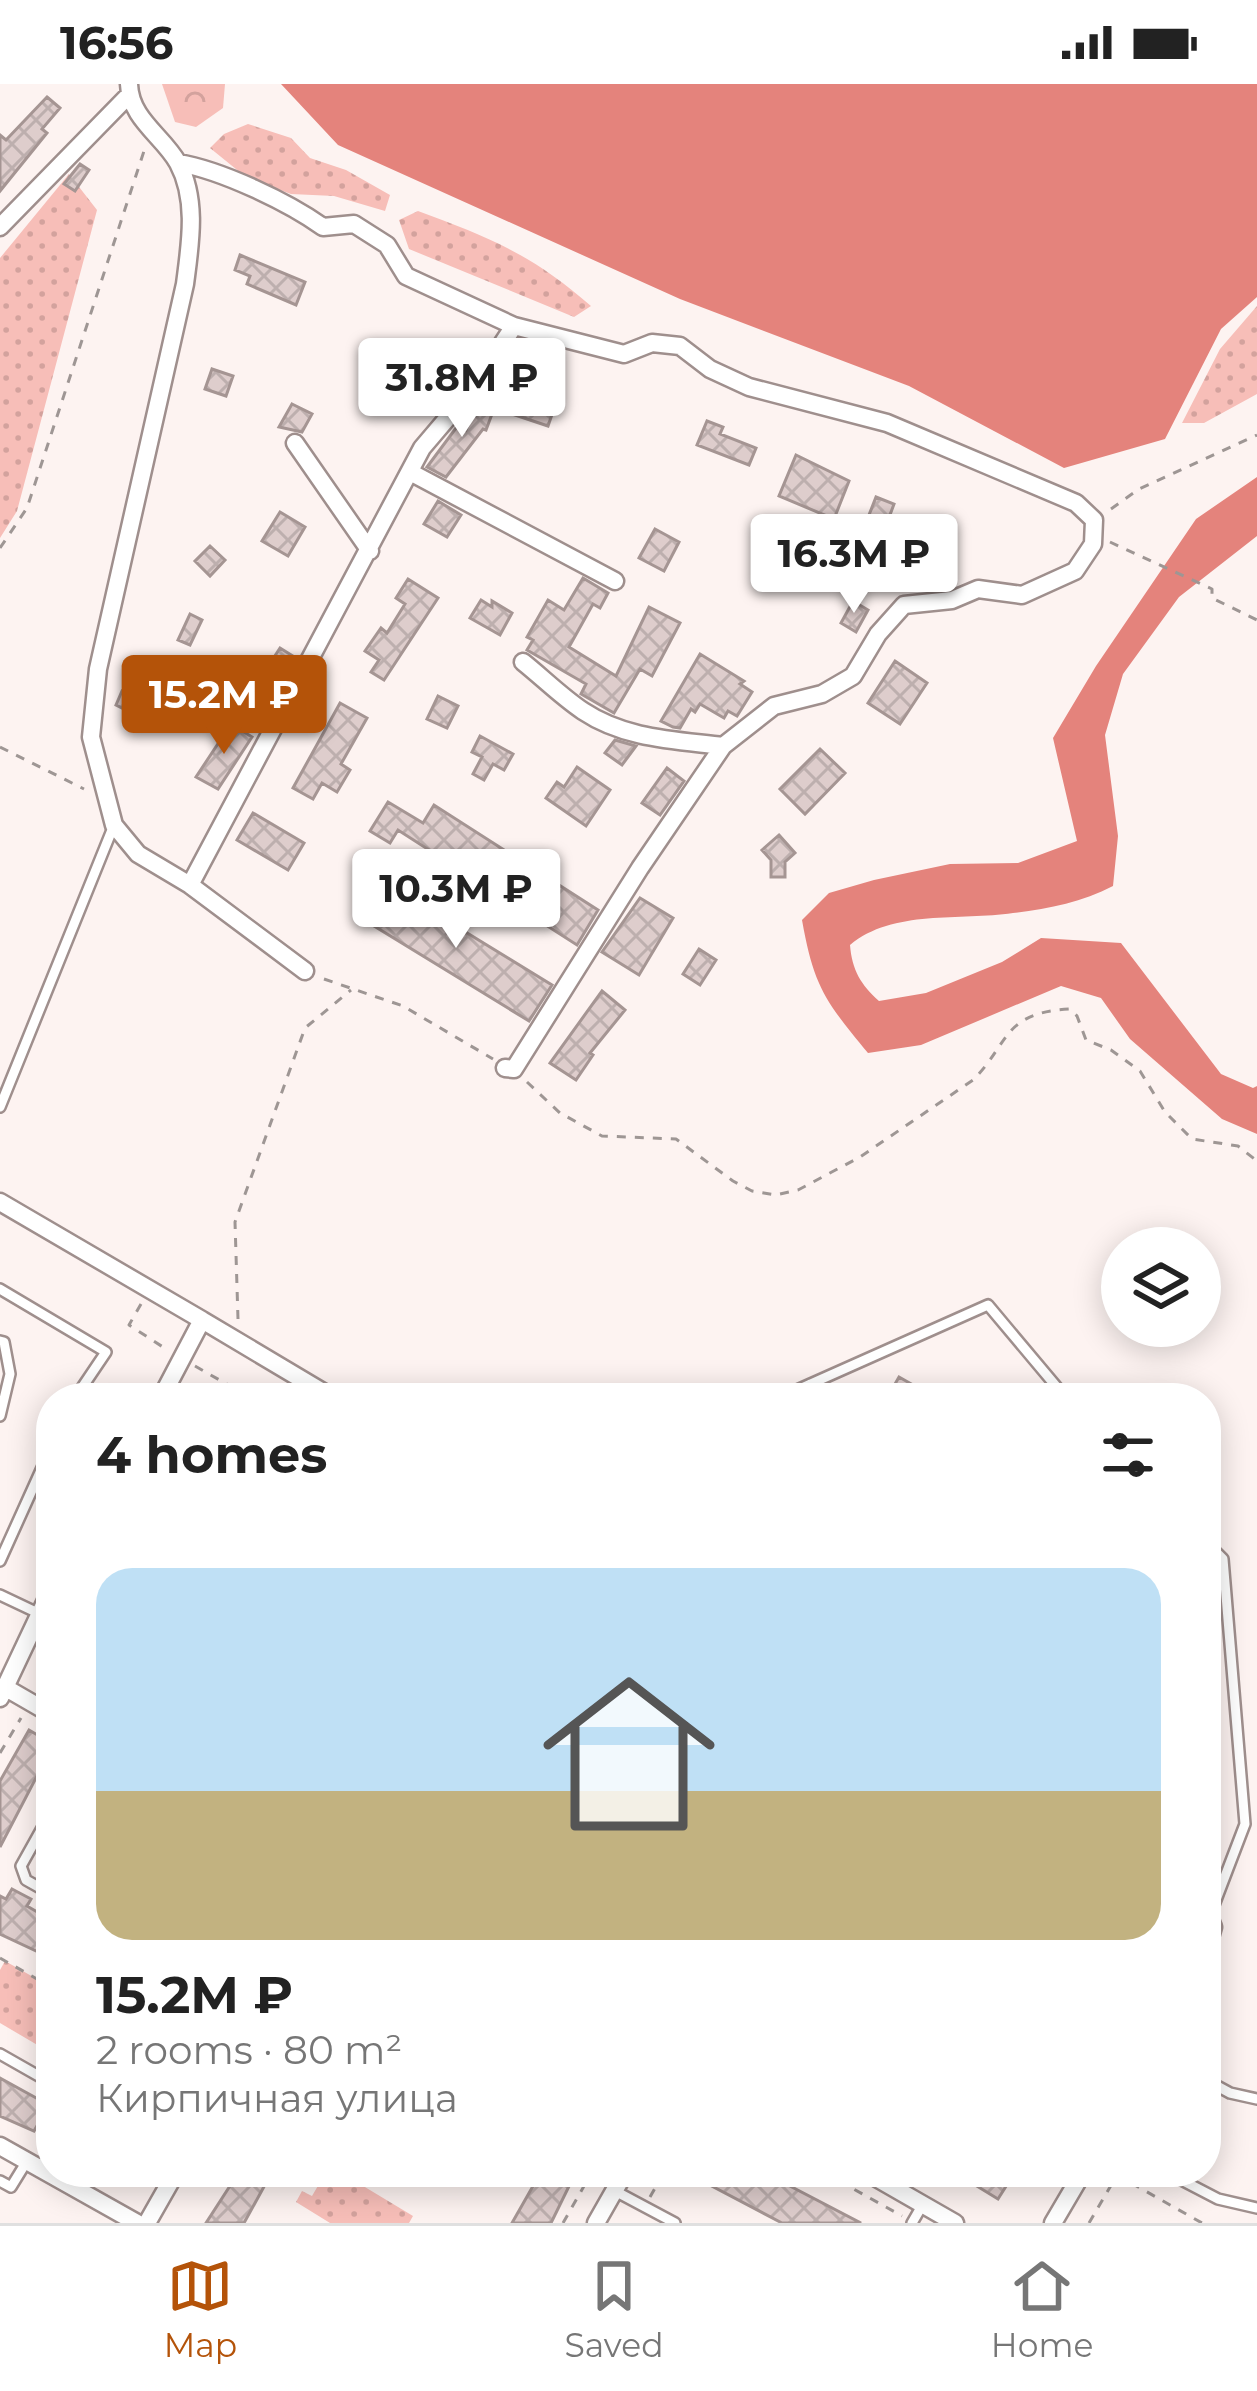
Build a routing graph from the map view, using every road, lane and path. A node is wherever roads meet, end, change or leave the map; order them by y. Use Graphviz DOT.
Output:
graph roads {
  1 [pos="129,90"];
  2 [pos="153,136"];
  3 [pos="178,163"];
  4 [pos="0,227"];
  5 [pos="514,326"];
  6 [pos="1257,435"];
  7 [pos="295,443"];
  8 [pos="410,472"];
  9 [pos="1094,520"];
  10 [pos="1108,541"];
  11 [pos="0,548"];
  12 [pos="370,551"];
  13 [pos="615,580"];
  14 [pos="1257,620"];
  15 [pos="523,662"];
  16 [pos="723,746"];
  17 [pos="0,747"];
  18 [pos="106,801"];
  19 [pos="114,825"];
  20 [pos="190,885"];
  21 [pos="305,971"];
  22 [pos="351,990"];
  23 [pos="510,1069"];
  24 [pos="0,1107"];
  25 [pos="1257,1161"];
  26 [pos="0,1202"];
  27 [pos="0,1289"];
  28 [pos="240,1315"];
  29 [pos="202,1320"];
  30 [pos="0,1341"];
  31 [pos="85,1383"];
  32 [pos="169,1383"];
  33 [pos="308,1383"];
  34 [pos="812,1383"];
  35 [pos="1053,1383"];
  36 [pos="0,1416"];
  37 [pos="36,1481"];
  38 [pos="1221,1557"];
  39 [pos="0,1561"];
  40 [pos="0,1595"];
  41 [pos="36,1612"];
  42 [pos="36,1618"];
  43 [pos="3,1693"];
  44 [pos="36,1694"];
  45 [pos="30,1702"];
  46 [pos="36,1705"];
  47 [pos="0,1753"];
  48 [pos="36,1839"];
  49 [pos="1221,1881"];
  50 [pos="36,1886"];
  51 [pos="0,1958"];
  52 [pos="36,1978"];
  53 [pos="0,2054"];
  54 [pos="36,2074"];
  55 [pos="1221,2088"];
  56 [pos="1257,2099"];
  57 [pos="0,2146"];
  58 [pos="34,2165"];
  59 [pos="0,2181"];
  60 [pos="73,2187"];
  61 [pos="167,2187"];
  62 [pos="583,2187"];
  63 [pos="617,2187"];
  64 [pos="849,2187"];
  65 [pos="893,2187"];
  66 [pos="1074,2187"];
  67 [pos="1110,2187"];
  68 [pos="1138,2187"];
  69 [pos="1195,2187"];
  70 [pos="615,2191"];
  71 [pos="923,2204"];
  72 [pos="1257,2208"];
  73 [pos="137,2223"];
  74 [pos="147,2223"];
  75 [pos="563,2223"];
  76 [pos="596,2223"];
  77 [pos="675,2223"];
  78 [pos="912,2223"];
  79 [pos="955,2223"];
  80 [pos="1053,2223"];
  81 [pos="1089,2223"];
  82 [pos="1202,2223"];
  1 -- 2 [label="street"];
  1 -- 4 [label="street"];
  2 -- 3 [label="street"];
  2 -- 11 [label="path"];
  3 -- 5 [label="street"];
  3 -- 18 [label="street"];
  5 -- 8 [label="street"];
  5 -- 9 [label="street"];
  6 -- 9 [label="path"];
  7 -- 12 [label="street"];
  8 -- 12 [label="street"];
  8 -- 13 [label="street"];
  9 -- 16 [label="street"];
  10 -- 14 [label="path"];
  12 -- 20 [label="street"];
  15 -- 16 [label="street"];
  16 -- 23 [label="street"];
  17 -- 18 [label="path"];
  18 -- 19 [label="street"];
  19 -- 20 [label="street"];
  19 -- 24 [label="lane"];
  20 -- 21 [label="street"];
  21 -- 22 [label="path"];
  22 -- 23 [label="path"];
  22 -- 28 [label="path"];
  23 -- 25 [label="path"];
  26 -- 29 [label="street"];
  27 -- 31 [label="lane"];
  29 -- 32 [label="street"];
  29 -- 33 [label="street"];
  30 -- 36 [label="lane"];
  34 -- 35 [label="lane"];
  37 -- 39 [label="lane"];
  38 -- 49 [label="lane"];
  40 -- 41 [label="lane"];
  42 -- 43 [label="street"];
  43 -- 45 [label="street"];
  44 -- 45 [label="path"];
  45 -- 46 [label="street"];
  45 -- 47 [label="path"];
  48 -- 50 [label="lane"];
  51 -- 52 [label="path"];
  53 -- 54 [label="lane"];
  55 -- 56 [label="lane"];
  57 -- 58 [label="street"];
  58 -- 59 [label="lane"];
  60 -- 73 [label="street"];
  61 -- 74 [label="street"];
  62 -- 75 [label="path"];
  63 -- 70 [label="street"];
  64 -- 78 [label="path"];
  65 -- 71 [label="street"];
  66 -- 80 [label="street"];
  67 -- 81 [label="path"];
  68 -- 82 [label="path"];
  69 -- 72 [label="lane"];
  70 -- 76 [label="street"];
  70 -- 77 [label="lane"];
  71 -- 78 [label="lane"];
  71 -- 79 [label="street"];
}
